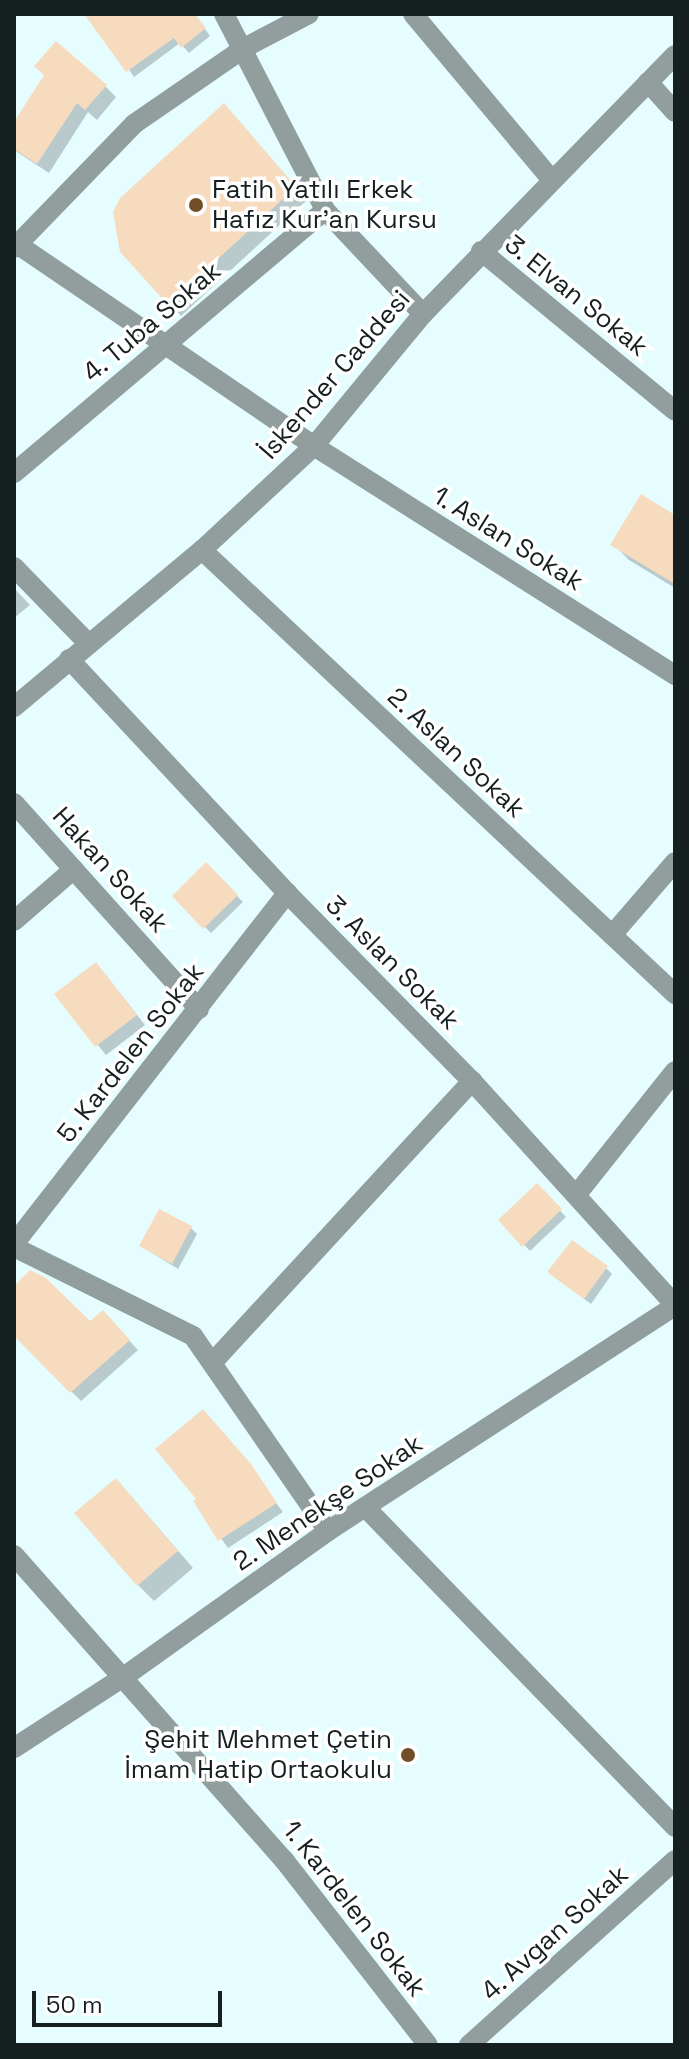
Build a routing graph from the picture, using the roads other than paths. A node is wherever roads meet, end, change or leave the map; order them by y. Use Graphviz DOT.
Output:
graph roads {
  1 [pos="224,14"];
  2 [pos="309,14"];
  3 [pos="413,14"];
  4 [pos="244,48"];
  5 [pos="675,55"];
  6 [pos="648,82"];
  7 [pos="675,112"];
  8 [pos="551,179"];
  9 [pos="325,210"];
  10 [pos="15,245"];
  11 [pos="481,251"];
  12 [pos="423,314"];
  13 [pos="165,345"];
  14 [pos="675,411"];
  15 [pos="314,446"];
  16 [pos="14,473"];
  17 [pos="202,550"];
  18 [pos="14,567"];
  19 [pos="89,644"];
  20 [pos="69,659"];
  21 [pos="675,675"];
  22 [pos="14,707"];
  23 [pos="14,803"];
  24 [pos="675,862"];
  25 [pos="74,869"];
  26 [pos="287,893"];
  27 [pos="14,921"];
  28 [pos="612,935"];
  29 [pos="675,994"];
  30 [pos="199,1009"];
  31 [pos="675,1071"];
  32 [pos="472,1081"];
  33 [pos="577,1194"];
  34 [pos="14,1246"];
  35 [pos="675,1306"];
  36 [pos="212,1363"];
  37 [pos="365,1507"];
  38 [pos="328,1531"];
  39 [pos="14,1555"];
  40 [pos="125,1676"];
  41 [pos="14,1748"];
  42 [pos="675,1827"];
  43 [pos="675,1860"];
  44 [pos="428,2045"];
  45 [pos="469,2045"];
  1 -- 4 [label="street"];
  2 -- 4 [label="street"];
  3 -- 8 [label="street"];
  4 -- 9 [label="street"];
  4 -- 10 [label="street"];
  5 -- 6 [label="street, İskender Caddesi"];
  6 -- 7 [label="street"];
  6 -- 8 [label="street, İskender Caddesi"];
  8 -- 11 [label="street, İskender Caddesi"];
  9 -- 12 [label="street"];
  9 -- 13 [label="street, 4. Tuba Sokak"];
  10 -- 13 [label="street, 1. Aslan Sokak"];
  11 -- 12 [label="street, İskender Caddesi"];
  11 -- 14 [label="street, 3. Elvan Sokak"];
  12 -- 15 [label="street, İskender Caddesi"];
  13 -- 15 [label="street, 1. Aslan Sokak"];
  13 -- 16 [label="street, 4. Tuba Sokak"];
  15 -- 17 [label="street, İskender Caddesi"];
  15 -- 21 [label="street, 1. Aslan Sokak"];
  17 -- 19 [label="street, İskender Caddesi"];
  17 -- 28 [label="street, 2. Aslan Sokak"];
  18 -- 19 [label="street"];
  19 -- 20 [label="street, İskender Caddesi"];
  20 -- 22 [label="street, İskender Caddesi"];
  20 -- 26 [label="street, 3. Aslan Sokak"];
  23 -- 25 [label="street, Hakan Sokak"];
  24 -- 28 [label="street"];
  25 -- 27 [label="street"];
  25 -- 30 [label="street, Hakan Sokak"];
  26 -- 30 [label="street, 5. Kardelen Sokak"];
  26 -- 32 [label="street, 3. Aslan Sokak"];
  28 -- 29 [label="street, 2. Aslan Sokak"];
  30 -- 34 [label="street, 5. Kardelen Sokak"];
  31 -- 33 [label="street"];
  32 -- 33 [label="street, 3. Aslan Sokak"];
  32 -- 36 [label="street"];
  33 -- 35 [label="street, 3. Aslan Sokak"];
  34 -- 36 [label="street"];
  35 -- 37 [label="street, 2. Menekşe Sokak"];
  36 -- 38 [label="street"];
  37 -- 38 [label="street, 2. Menekşe Sokak"];
  37 -- 42 [label="street"];
  38 -- 40 [label="street, 2. Menekşe Sokak"];
  39 -- 40 [label="street, 1. Kardelen Sokak"];
  40 -- 41 [label="street, 2. Menekşe Sokak"];
  40 -- 44 [label="street, 1. Kardelen Sokak"];
  43 -- 45 [label="street, 4. Avgan Sokak"];
}
